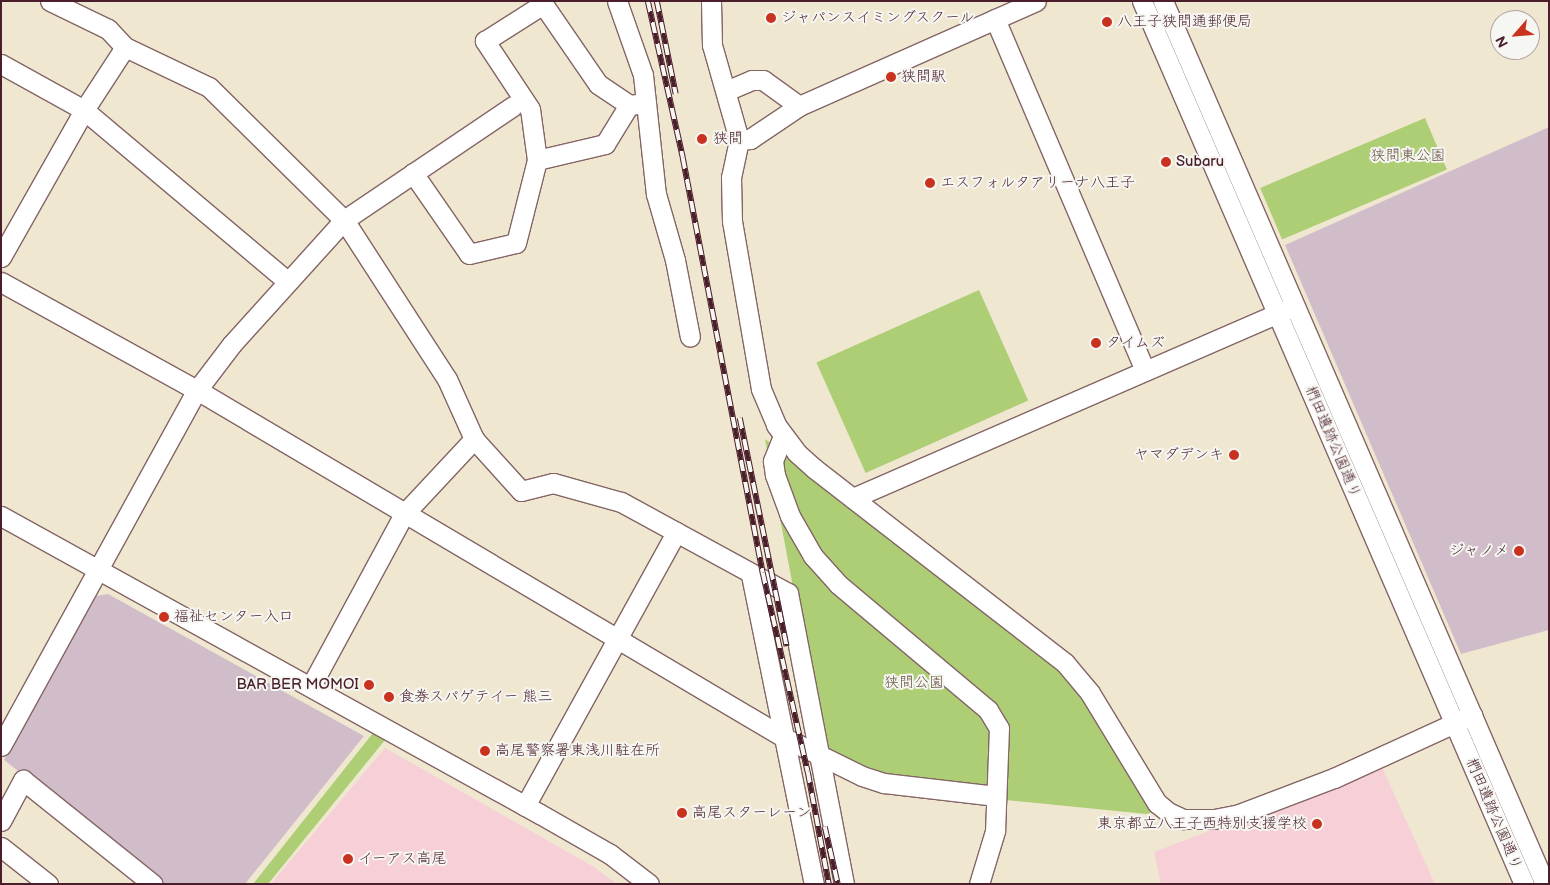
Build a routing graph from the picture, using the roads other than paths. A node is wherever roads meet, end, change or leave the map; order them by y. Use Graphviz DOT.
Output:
graph roads {
  1 [pos="50,1"];
  2 [pos="617,1"];
  3 [pos="712,1"];
  4 [pos="1036,1"];
  5 [pos="1142,1"];
  6 [pos="1163,1"];
  7 [pos="995,19"];
  8 [pos="125,47"];
  9 [pos="1,64"];
  10 [pos="726,91"];
  11 [pos="637,104"];
  12 [pos="513,106"];
  13 [pos="799,106"];
  14 [pos="84,110"];
  15 [pos="739,140"];
  16 [pos="537,160"];
  17 [pos="413,173"];
  18 [pos="344,220"];
  19 [pos="1,257"];
  20 [pos="286,281"];
  21 [pos="1,282"];
  22 [pos="1295,305"];
  23 [pos="1277,313"];
  24 [pos="690,337"];
  25 [pos="1145,370"];
  26 [pos="196,390"];
  27 [pos="783,436"];
  28 [pos="474,439"];
  29 [pos="853,498"];
  30 [pos="404,514"];
  31 [pos="1,516"];
  32 [pos="676,532"];
  33 [pos="98,569"];
  34 [pos="751,575"];
  35 [pos="616,641"];
  36 [pos="312,686"];
  37 [pos="1472,715"];
  38 [pos="1455,723"];
  39 [pos="785,738"];
  40 [pos="1,746"];
  41 [pos="818,755"];
  42 [pos="996,796"];
  43 [pos="525,806"];
  44 [pos="1,821"];
  45 [pos="1,847"];
  46 [pos="48,884"];
  47 [pos="153,884"];
  48 [pos="649,884"];
  49 [pos="814,884"];
  50 [pos="844,884"];
  51 [pos="979,884"];
  52 [pos="1524,884"];
  53 [pos="1545,884"];
  1 -- 8 [label="street"];
  2 -- 11 [label="street"];
  3 -- 10 [label="street"];
  4 -- 7 [label="street"];
  5 -- 23 [label="street, 椚田遺跡公園通り"];
  6 -- 22 [label="street, 椚田遺跡公園通り"];
  7 -- 13 [label="street"];
  7 -- 25 [label="street"];
  8 -- 14 [label="street"];
  8 -- 18 [label="street"];
  9 -- 14 [label="street"];
  10 -- 13 [label="street"];
  10 -- 15 [label="street"];
  11 -- 16 [label="street"];
  11 -- 16 [label="street"];
  11 -- 24 [label="street"];
  12 -- 17 [label="street"];
  13 -- 15 [label="street"];
  14 -- 19 [label="street"];
  14 -- 20 [label="street"];
  15 -- 27 [label="street"];
  16 -- 17 [label="street"];
  17 -- 18 [label="street"];
  18 -- 20 [label="street"];
  18 -- 28 [label="street"];
  20 -- 26 [label="street"];
  21 -- 26 [label="street"];
  22 -- 23 [label="street"];
  22 -- 37 [label="street, 椚田遺跡公園通り"];
  23 -- 25 [label="street"];
  23 -- 38 [label="street, 椚田遺跡公園通り"];
  25 -- 29 [label="street"];
  26 -- 30 [label="street"];
  26 -- 33 [label="street"];
  27 -- 29 [label="street"];
  27 -- 42 [label="street"];
  28 -- 30 [label="street"];
  28 -- 32 [label="street"];
  29 -- 38 [label="street"];
  30 -- 35 [label="street"];
  30 -- 36 [label="street"];
  31 -- 33 [label="street"];
  32 -- 34 [label="street"];
  32 -- 35 [label="street"];
  33 -- 36 [label="street"];
  33 -- 40 [label="street"];
  34 -- 39 [label="street"];
  34 -- 41 [label="street"];
  35 -- 39 [label="street"];
  35 -- 43 [label="street"];
  36 -- 43 [label="street"];
  37 -- 38 [label="street"];
  37 -- 53 [label="street, 椚田遺跡公園通り"];
  38 -- 52 [label="street, 椚田遺跡公園通り"];
  39 -- 41 [label="street"];
  39 -- 49 [label="street"];
  41 -- 42 [label="street"];
  41 -- 50 [label="street"];
  42 -- 51 [label="street"];
  43 -- 48 [label="street"];
  44 -- 47 [label="street"];
  45 -- 46 [label="street"];
}
